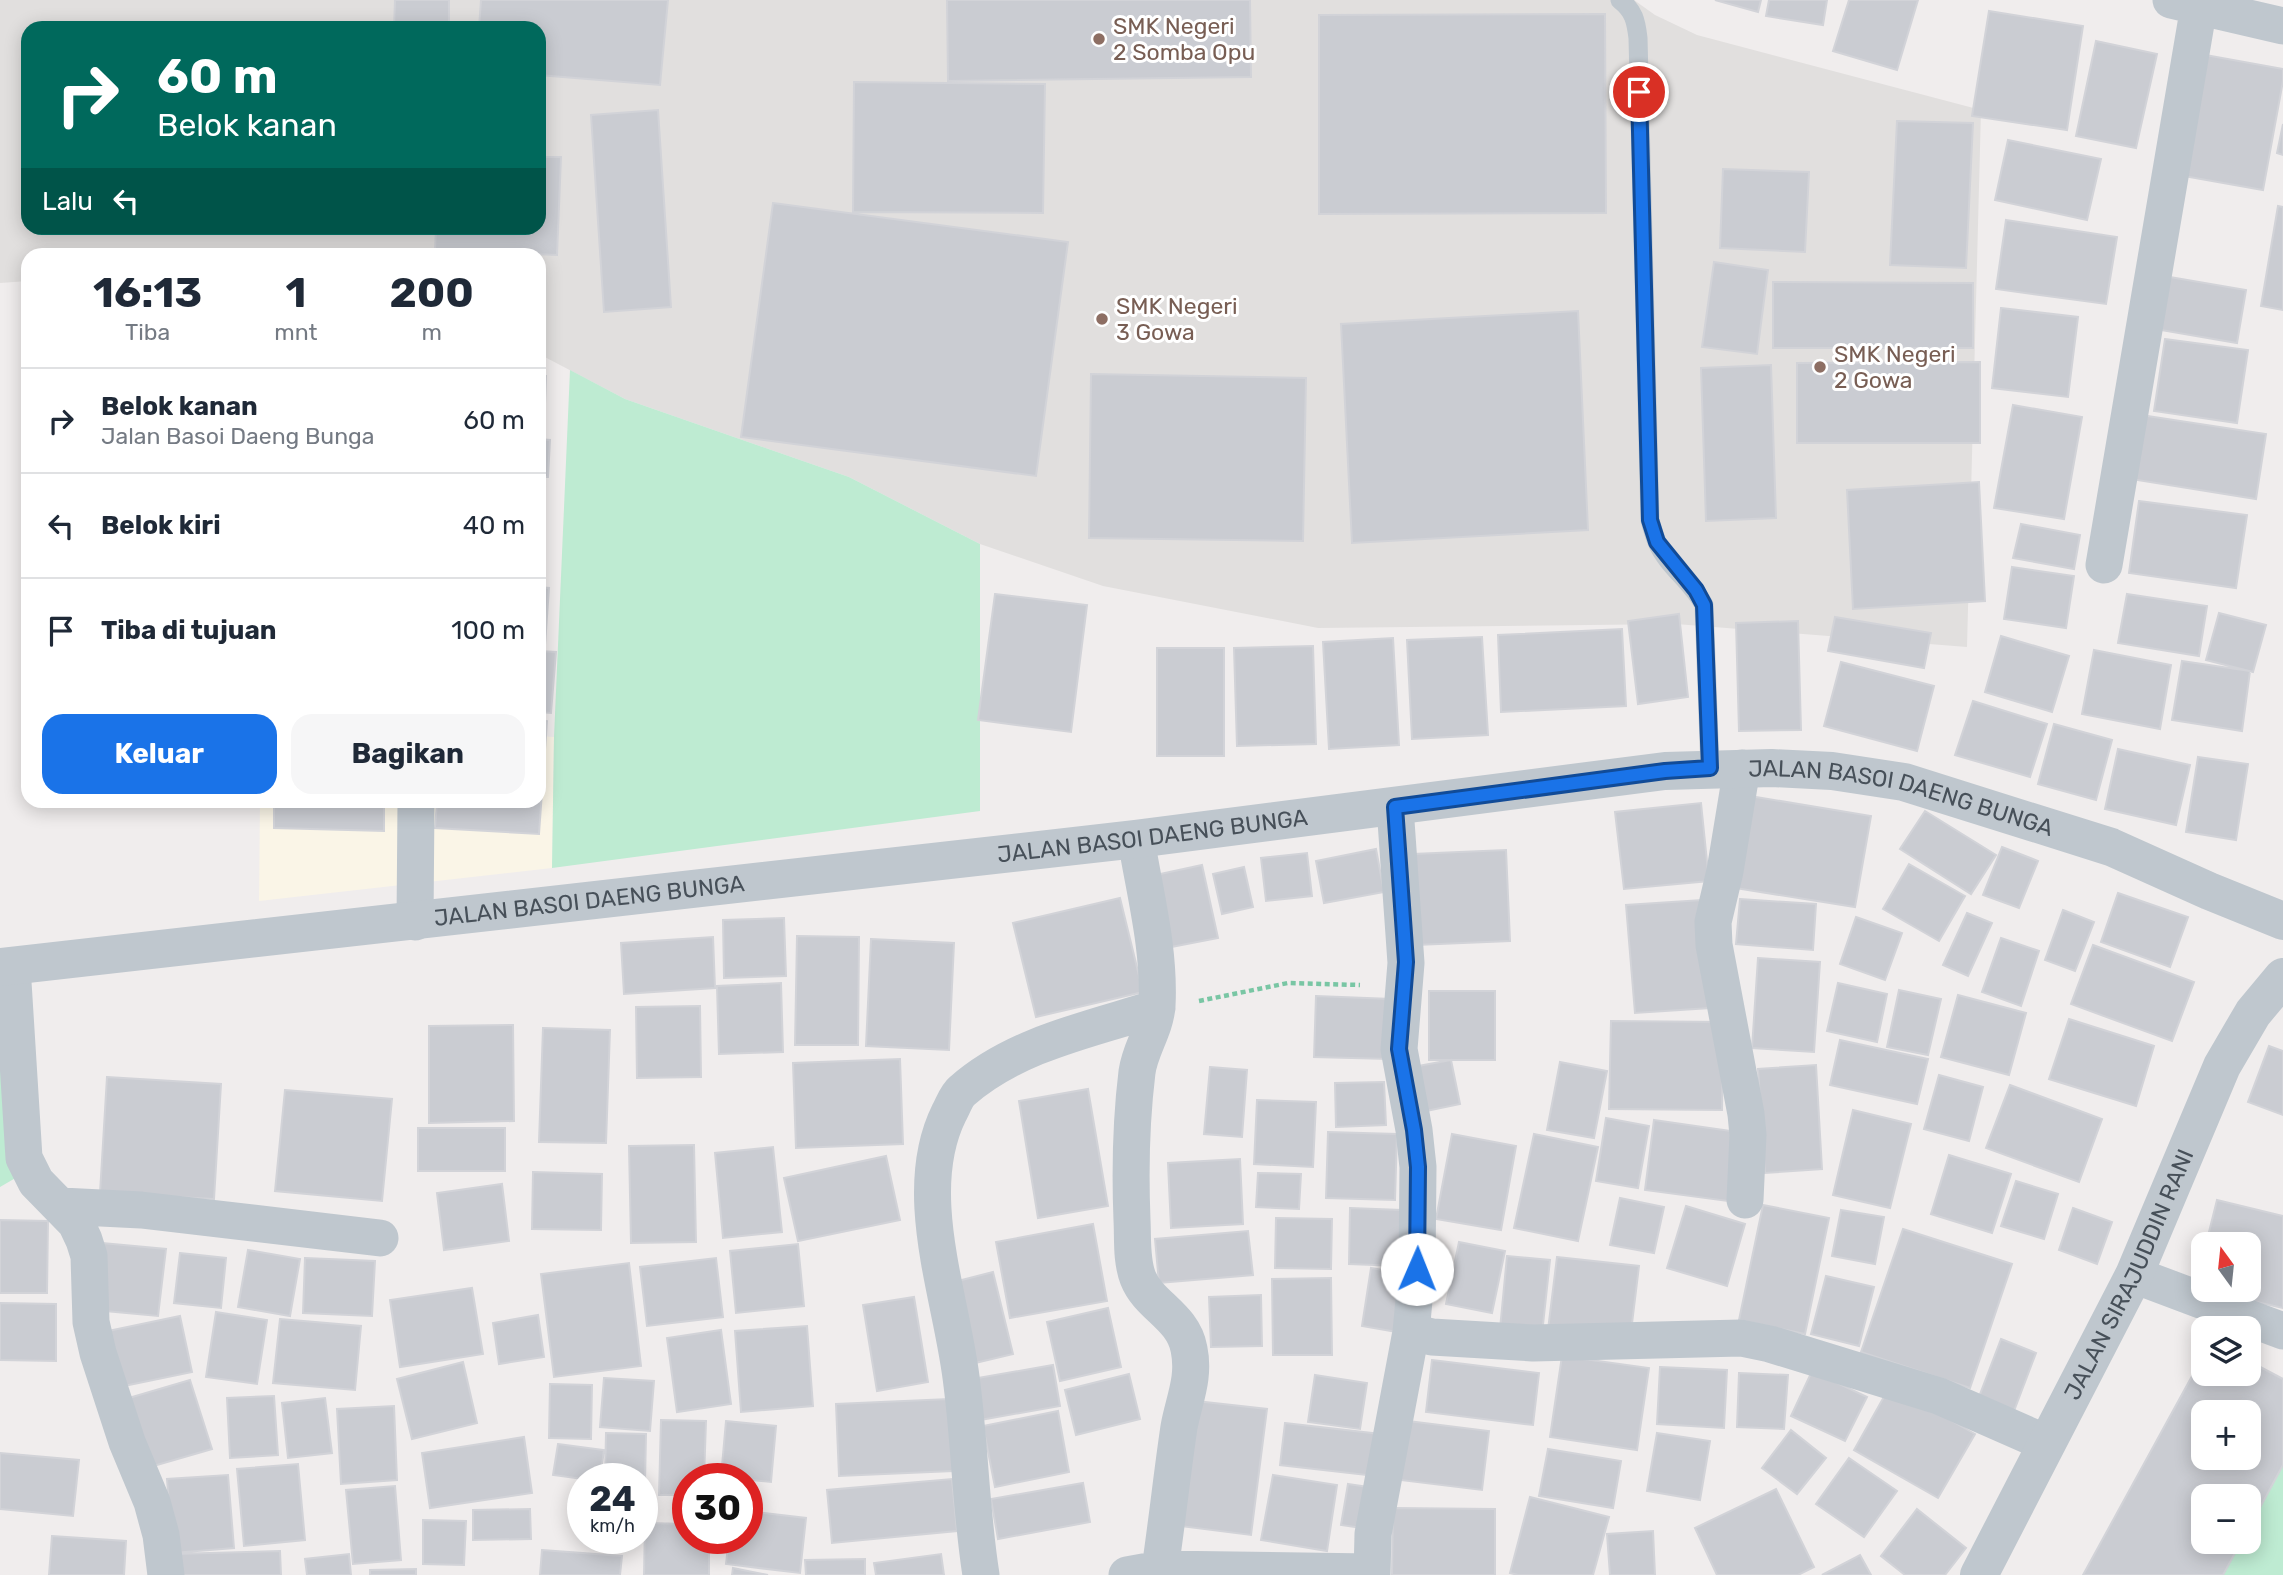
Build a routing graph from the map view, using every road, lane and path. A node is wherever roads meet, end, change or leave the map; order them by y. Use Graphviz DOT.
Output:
graph roads {
  1 [pos="1620,0"];
  2 [pos="2190,2"];
  3 [pos="2283,26"];
  4 [pos="2104,565"];
  5 [pos="1726,768"];
  6 [pos="1395,807"];
  7 [pos="416,808"];
  8 [pos="1136,839"];
  9 [pos="2283,921"];
  10 [pos="415,922"];
  11 [pos="6,966"];
  12 [pos="2283,977"];
  13 [pos="1404,991"];
  14 [pos="1157,1008"];
  15 [pos="1745,1200"];
  16 [pos="61,1206"];
  17 [pos="380,1238"];
  18 [pos="2134,1275"];
  19 [pos="2283,1331"];
  20 [pos="1410,1332"];
  21 [pos="2046,1443"];
  22 [pos="1144,1572"];
  23 [pos="1371,1574"];
  24 [pos="166,1575"];
  25 [pos="981,1575"];
  26 [pos="1979,1575"];
  1 -- 5 [label="lane"];
  2 -- 3 [label="street"];
  2 -- 4 [label="street"];
  5 -- 6 [label="street, JALAN BASOI DAENG BUNGA"];
  5 -- 9 [label="street, JALAN BASOI DAENG BUNGA"];
  5 -- 15 [label="street"];
  6 -- 8 [label="street, JALAN BASOI DAENG BUNGA"];
  6 -- 13 [label="street"];
  7 -- 10 [label="street"];
  8 -- 10 [label="street, JALAN BASOI DAENG BUNGA"];
  8 -- 14 [label="street"];
  10 -- 11 [label="street, JALAN BASOI DAENG BUNGA"];
  11 -- 16 [label="street"];
  12 -- 18 [label="street, JALAN SIRAJUDDIN RANI"];
  13 -- 14 [label="path"];
  13 -- 20 [label="street"];
  14 -- 22 [label="street"];
  14 -- 25 [label="street"];
  16 -- 17 [label="street"];
  16 -- 24 [label="street"];
  18 -- 19 [label="street"];
  18 -- 21 [label="street, JALAN SIRAJUDDIN RANI"];
  20 -- 21 [label="street"];
  20 -- 23 [label="street"];
  21 -- 26 [label="street, JALAN SIRAJUDDIN RANI"];
  22 -- 23 [label="street"];
}
